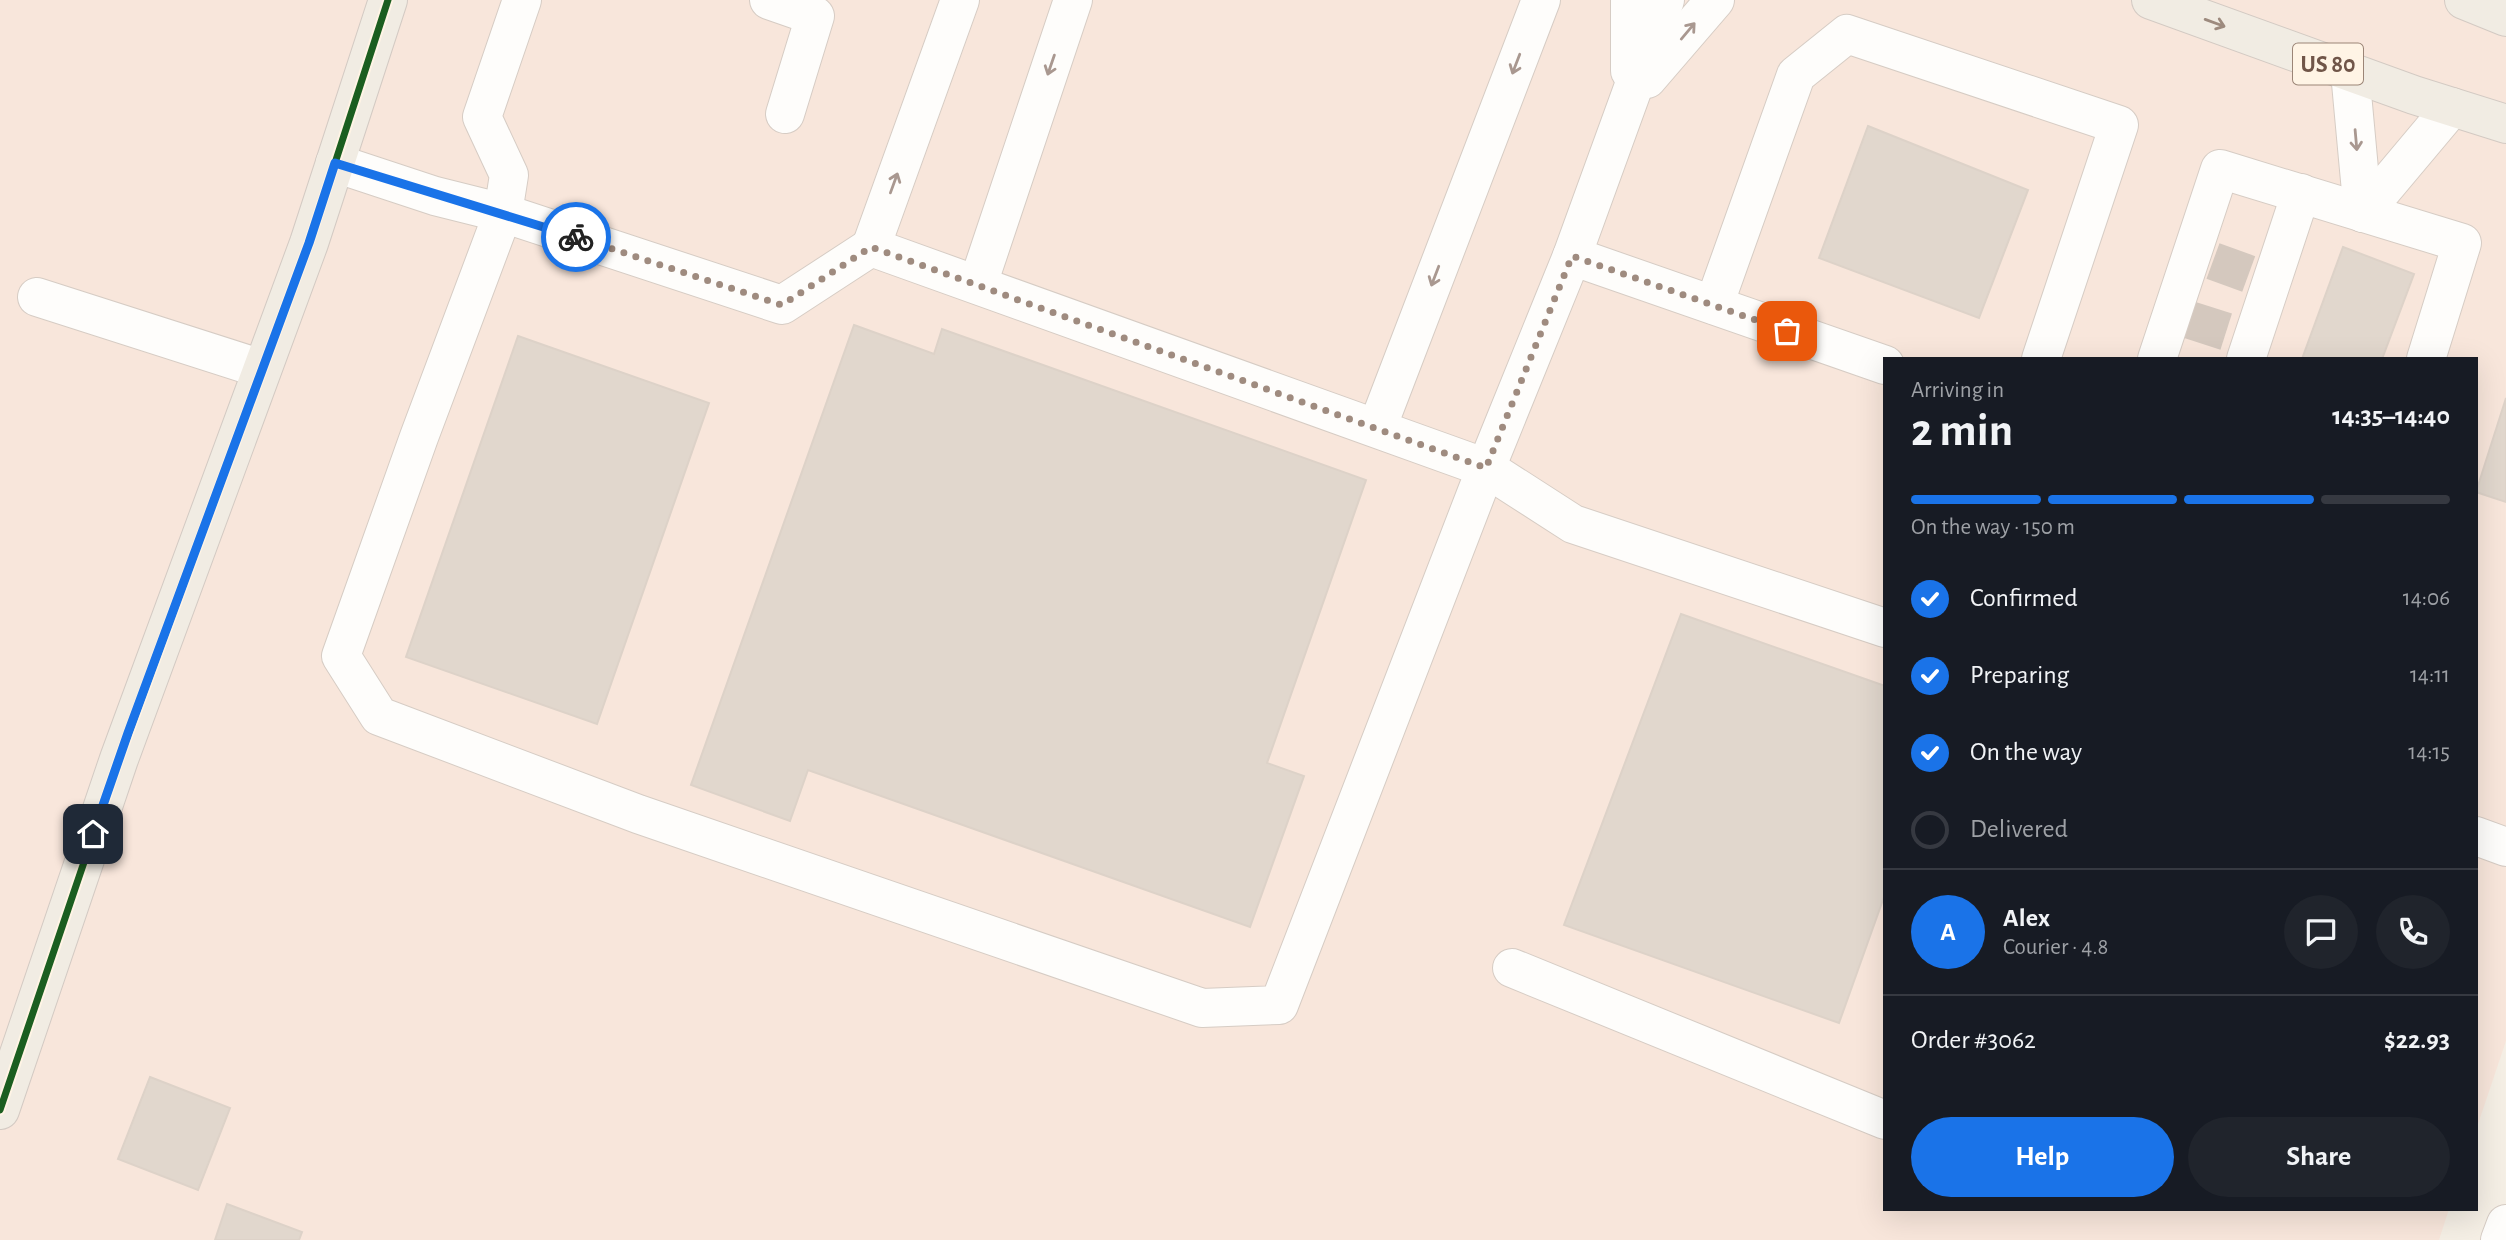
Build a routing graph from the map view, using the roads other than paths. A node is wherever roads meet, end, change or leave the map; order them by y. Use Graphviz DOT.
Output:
graph roads {
  1 [pos="388,0"];
  2 [pos="522,0"];
  3 [pos="769,0"];
  4 [pos="960,0"];
  5 [pos="1073,0"];
  6 [pos="1541,0"];
  7 [pos="1630,0"];
  8 [pos="1665,0"];
  9 [pos="1716,0"];
  10 [pos="2151,0"];
  11 [pos="2464,0"];
  12 [pos="2506,17"];
  13 [pos="2350,72"];
  14 [pos="1630,98"];
  15 [pos="2452,107"];
  16 [pos="785,114"];
  17 [pos="2506,124"];
  18 [pos="335,163"];
  19 [pos="2301,193"];
  20 [pos="503,213"];
  21 [pos="2363,213"];
  22 [pos="871,247"];
  23 [pos="1572,256"];
  24 [pos="978,284"];
  25 [pos="37,297"];
  26 [pos="1714,305"];
  27 [pos="2244,344"];
  28 [pos="2042,357"];
  29 [pos="2158,357"];
  30 [pos="2427,357"];
  31 [pos="1883,364"];
  32 [pos="262,369"];
  33 [pos="1377,428"];
  34 [pos="1486,468"];
  35 [pos="1883,627"];
  36 [pos="2478,836"];
  37 [pos="2506,847"];
  38 [pos="1512,968"];
  39 [pos="0,1110"];
  40 [pos="1883,1119"];
  41 [pos="2506,1224"];
  42 [pos="2500,1240"];
  1 -- 18 [label="main road"];
  2 -- 20 [label="street"];
  3 -- 16 [label="street"];
  22 -- 4 [label="street, one-way"];
  5 -- 24 [label="street, one-way"];
  6 -- 33 [label="street, one-way"];
  7 -- 14 [label="street"];
  8 -- 14 [label="street"];
  14 -- 9 [label="street, one-way"];
  10 -- 13 [label="main road, US 80, one-way"];
  11 -- 12 [label="main road"];
  13 -- 15 [label="main road, US 80"];
  13 -- 21 [label="street, one-way"];
  14 -- 23 [label="street"];
  15 -- 17 [label="main road, US 80"];
  15 -- 21 [label="street"];
  18 -- 20 [label="street"];
  18 -- 32 [label="main road"];
  19 -- 21 [label="street"];
  19 -- 27 [label="street"];
  19 -- 29 [label="street"];
  20 -- 22 [label="street"];
  20 -- 34 [label="street"];
  21 -- 30 [label="street"];
  22 -- 24 [label="street"];
  23 -- 26 [label="street"];
  23 -- 34 [label="street"];
  24 -- 33 [label="street"];
  25 -- 32 [label="street"];
  26 -- 28 [label="street"];
  26 -- 31 [label="street"];
  32 -- 39 [label="main road"];
  33 -- 34 [label="street"];
  34 -- 35 [label="street"];
  36 -- 37 [label="street"];
  38 -- 40 [label="street"];
  41 -- 42 [label="street"];
}
